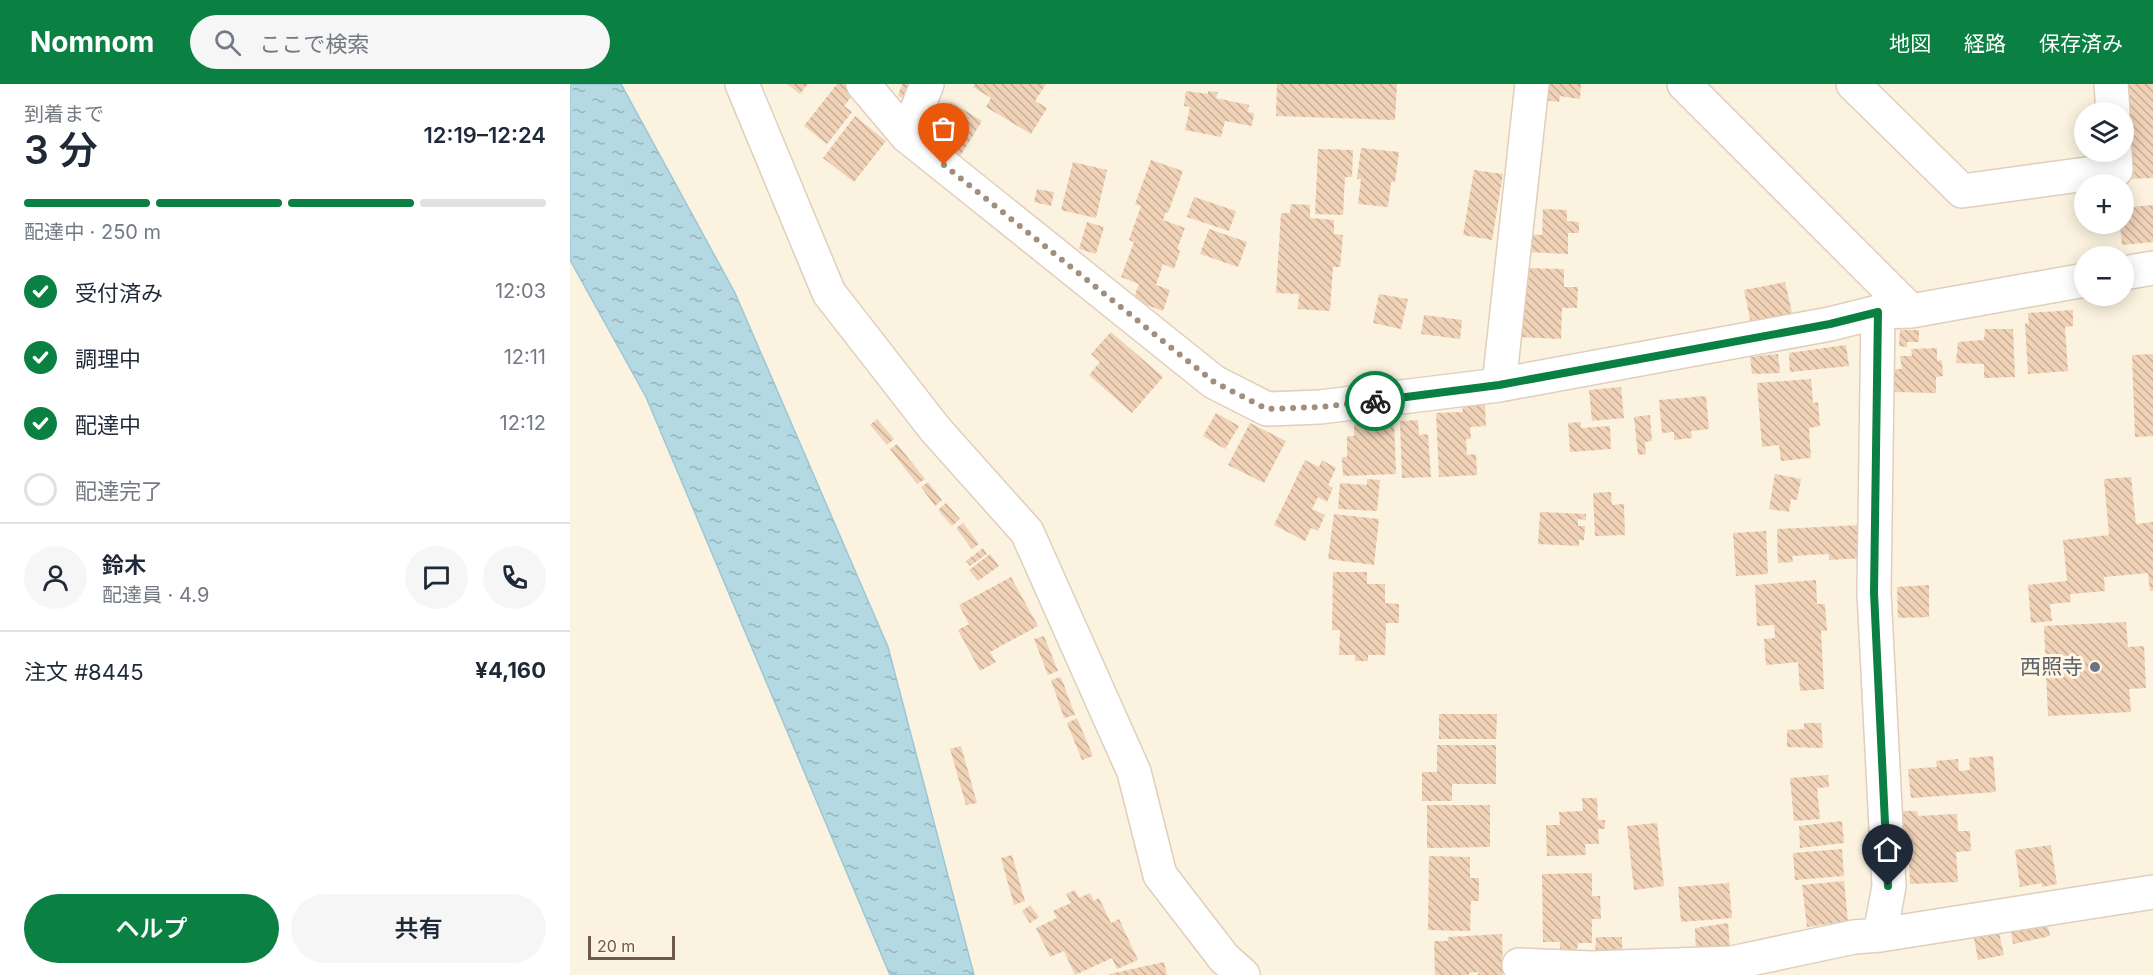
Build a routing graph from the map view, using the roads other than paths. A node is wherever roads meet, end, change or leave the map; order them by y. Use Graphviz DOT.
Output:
graph roads {
  1 [pos="742,84"];
  2 [pos="863,84"];
  3 [pos="927,84"];
  4 [pos="1532,84"];
  5 [pos="1684,84"];
  6 [pos="2111,84"];
  7 [pos="1864,88"];
  8 [pos="2112,102"];
  9 [pos="908,136"];
  10 [pos="2116,162"];
  11 [pos="2153,268"];
  12 [pos="2134,271"];
  13 [pos="2074,282"];
  14 [pos="1911,310"];
  15 [pos="1878,312"];
  16 [pos="1499,385"];
  17 [pos="2153,892"];
  18 [pos="1880,935"];
  19 [pos="1519,965"];
  20 [pos="1243,975"];
  1 -- 20 [label="street"];
  2 -- 9 [label="street"];
  3 -- 9 [label="street"];
  4 -- 16 [label="street"];
  5 -- 14 [label="street"];
  6 -- 8 [label="street"];
  7 -- 10 [label="street"];
  9 -- 16 [label="street"];
  11 -- 12 [label="street"];
  13 -- 14 [label="street"];
  14 -- 15 [label="street"];
  15 -- 16 [label="street"];
  15 -- 18 [label="street"];
  17 -- 18 [label="street"];
  18 -- 19 [label="street"];
}
